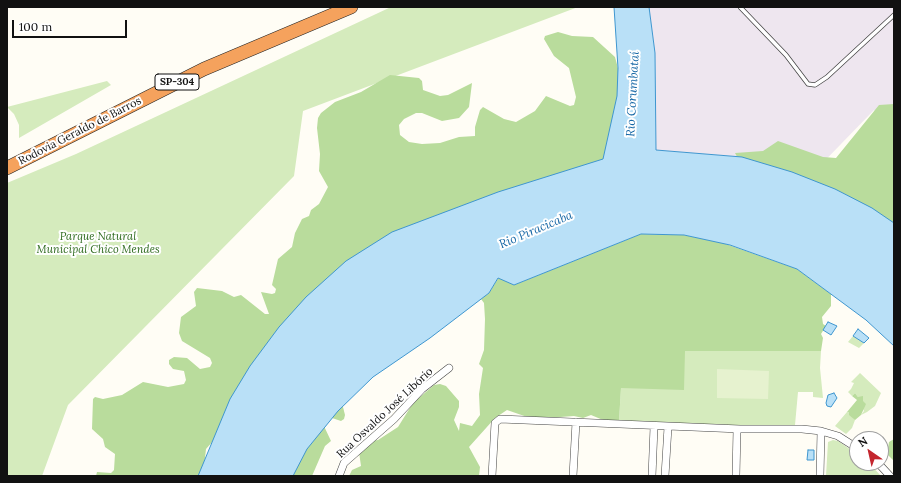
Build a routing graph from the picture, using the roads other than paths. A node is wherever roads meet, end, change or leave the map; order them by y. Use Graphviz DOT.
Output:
graph roads {
  1 [pos="351,7"];
  2 [pos="740,7"];
  3 [pos="894,15"];
  4 [pos="7,168"];
  5 [pos="449,368"];
  6 [pos="576,422"];
  7 [pos="654,426"];
  8 [pos="668,427"];
  9 [pos="737,429"];
  10 [pos="821,431"];
  11 [pos="849,443"];
  12 [pos="339,476"];
  13 [pos="492,476"];
  14 [pos="573,476"];
  15 [pos="652,476"];
  16 [pos="666,476"];
  17 [pos="736,476"];
  18 [pos="820,476"];
  1 -- 4 [label="highway, Rodovia Geraldo de Barros / SP-304"];
  2 -- 3 [label="lane"];
  5 -- 12 [label="street, Rua Osvaldo José Libório"];
  6 -- 7 [label="street"];
  6 -- 13 [label="street"];
  6 -- 14 [label="street"];
  7 -- 8 [label="street"];
  7 -- 15 [label="street"];
  8 -- 9 [label="street"];
  8 -- 16 [label="street"];
  9 -- 10 [label="street"];
  9 -- 17 [label="street"];
  10 -- 11 [label="street"];
  10 -- 18 [label="street"];
}
